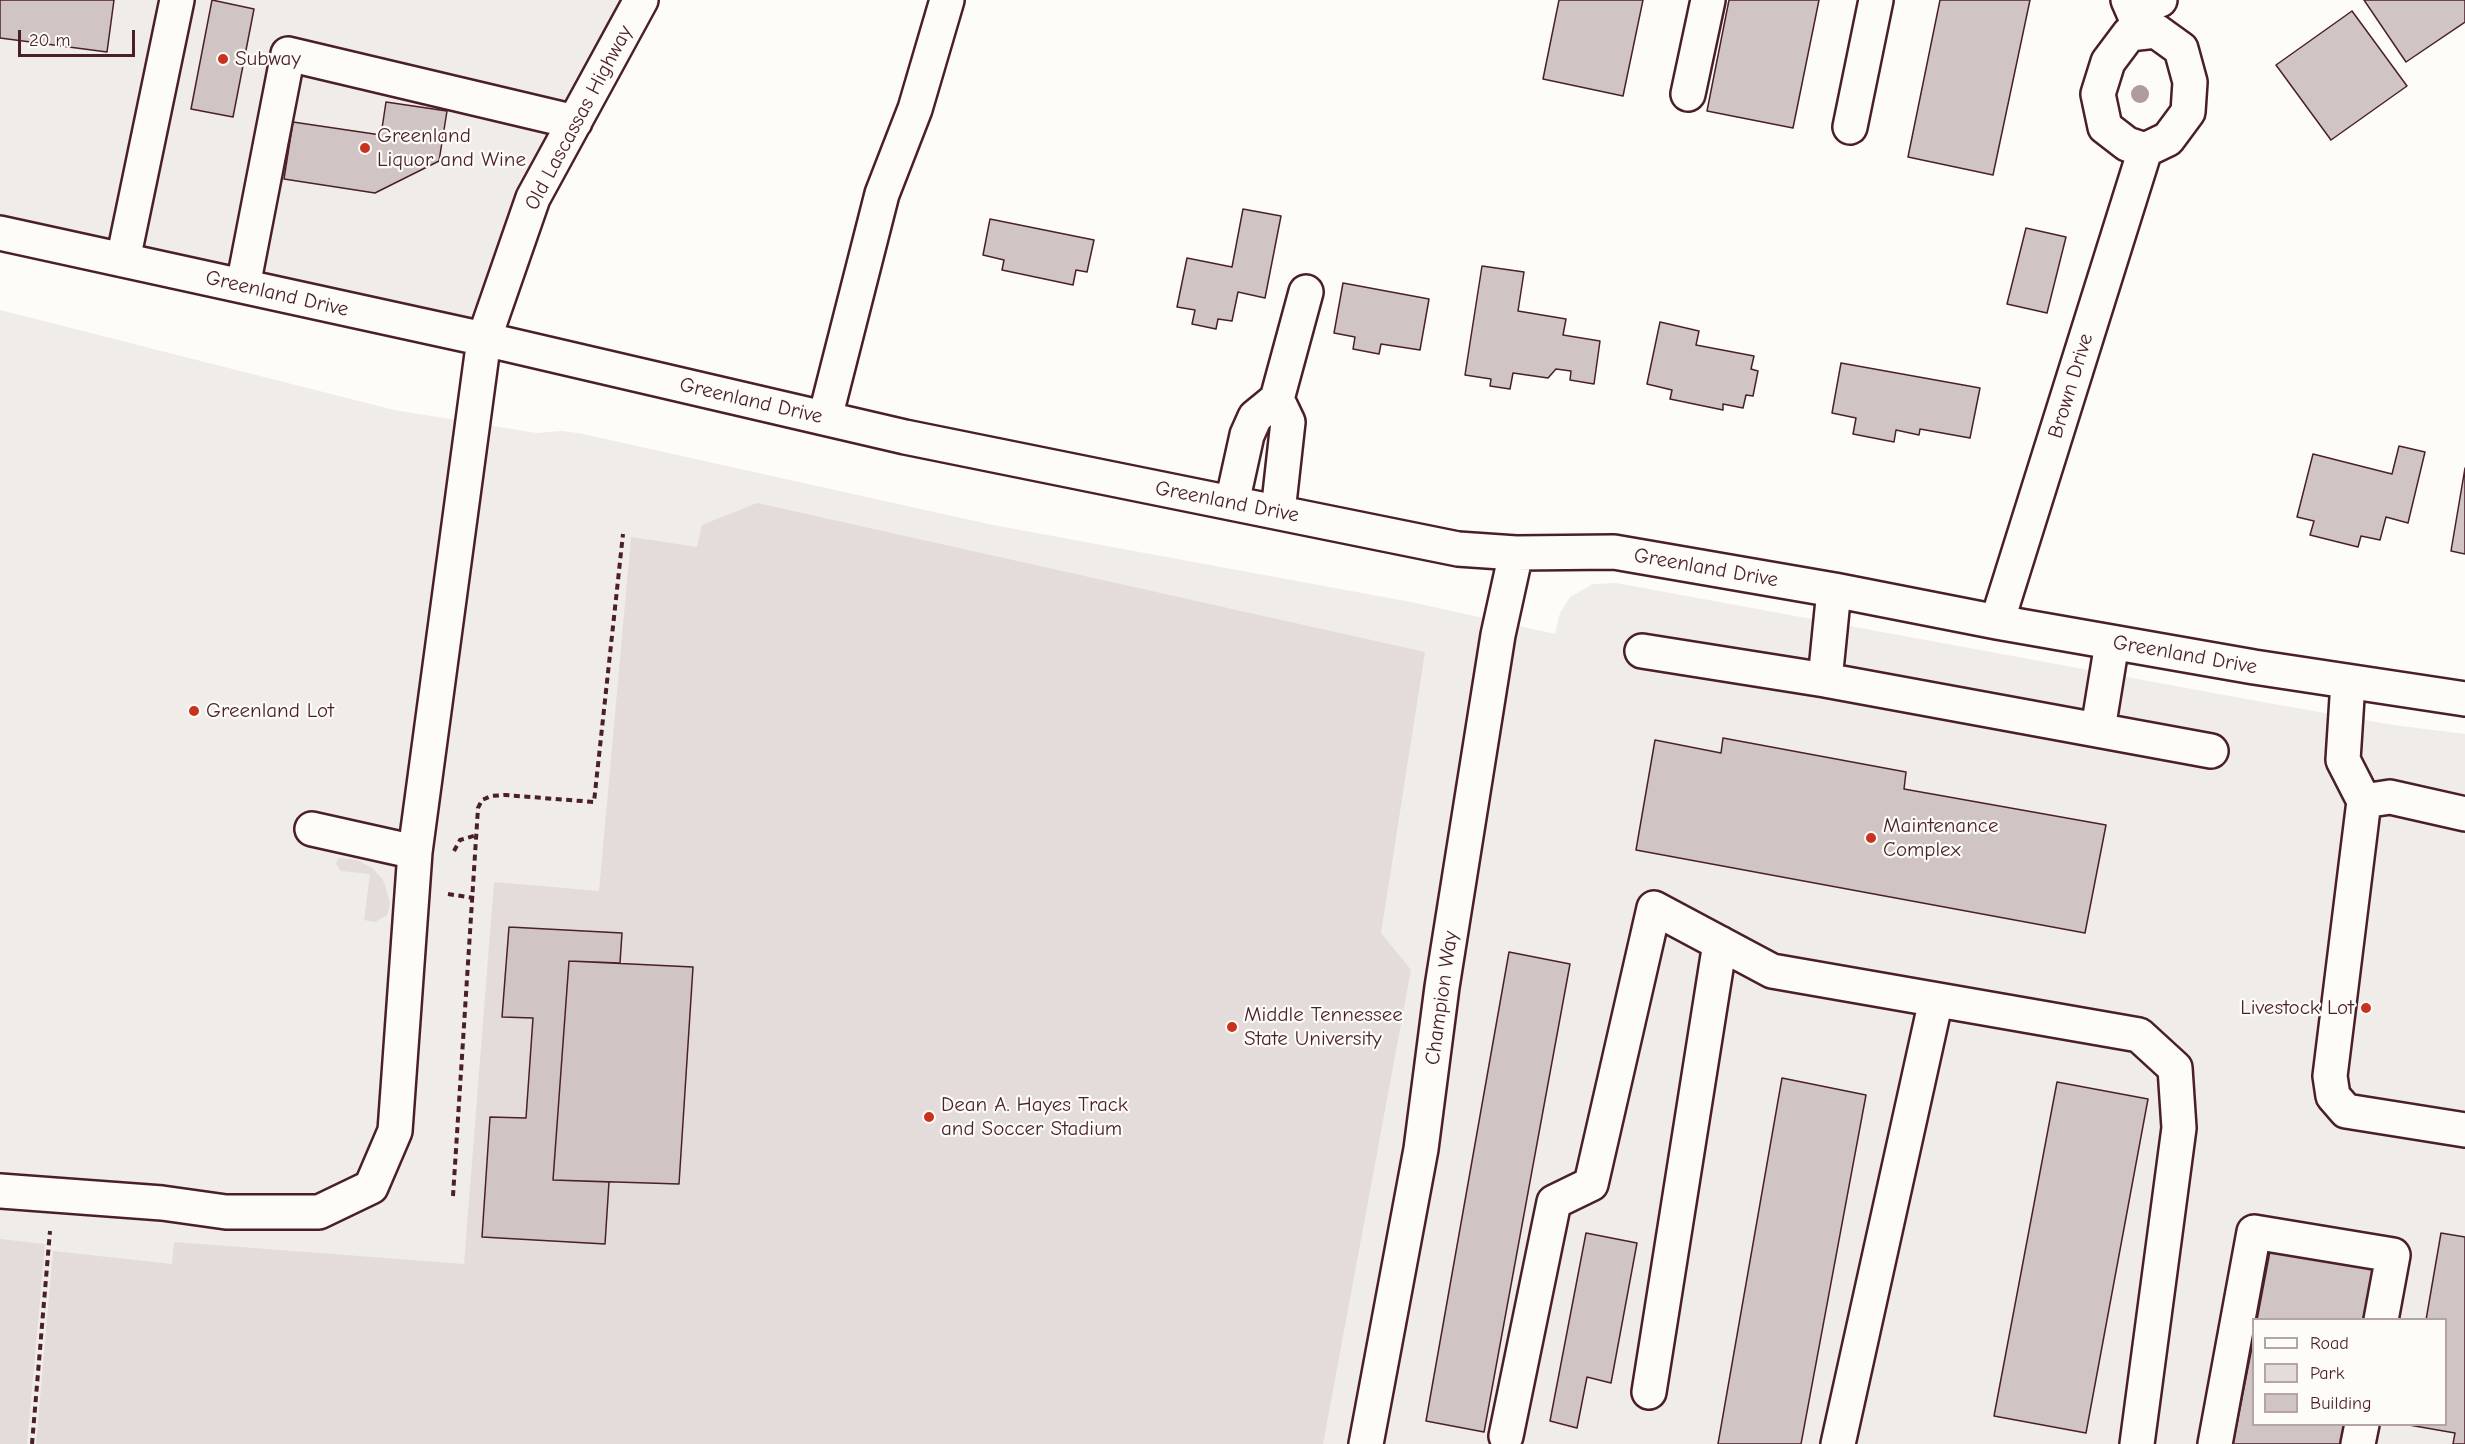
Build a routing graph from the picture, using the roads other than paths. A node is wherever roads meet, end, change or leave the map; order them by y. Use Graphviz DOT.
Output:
graph roads {
  1 [pos="177,0"];
  2 [pos="642,0"];
  3 [pos="947,0"];
  4 [pos="1708,0"];
  5 [pos="1876,0"];
  6 [pos="2141,11"];
  7 [pos="1688,94"];
  8 [pos="574,122"];
  9 [pos="1850,128"];
  10 [pos="2145,150"];
  11 [pos="0,233"];
  12 [pos="123,260"];
  13 [pos="243,286"];
  14 [pos="1305,292"];
  15 [pos="484,339"];
  16 [pos="1277,399"];
  17 [pos="825,418"];
  18 [pos="1232,503"];
  19 [pos="1278,512"];
  20 [pos="1516,553"];
  21 [pos="1834,590"];
  22 [pos="1997,622"];
  23 [pos="2112,643"];
  24 [pos="1642,651"];
  25 [pos="1825,680"];
  26 [pos="2348,682"];
  27 [pos="2465,699"];
  28 [pos="2098,729"];
  29 [pos="2211,751"];
  30 [pos="2364,801"];
  31 [pos="2465,814"];
  32 [pos="312,829"];
  33 [pos="415,852"];
  34 [pos="1720,943"];
  35 [pos="1936,1000"];
  36 [pos="2465,1130"];
  37 [pos="0,1191"];
  38 [pos="2381,1318"];
  39 [pos="1649,1392"];
  40 [pos="2362,1426"];
  41 [pos="1506,1436"];
  42 [pos="1366,1444"];
  43 [pos="1838,1444"];
  44 [pos="2137,1444"];
  45 [pos="2215,1444"];
  46 [pos="2358,1444"];
  1 -- 12 [label="street"];
  2 -- 8 [label="street, Old Lascassas Highway"];
  3 -- 17 [label="street"];
  4 -- 7 [label="street"];
  5 -- 9 [label="street"];
  6 -- 10 [label="street"];
  6 -- 10 [label="street"];
  8 -- 13 [label="street"];
  8 -- 15 [label="street, Old Lascassas Highway"];
  10 -- 22 [label="street, Brown Drive"];
  11 -- 12 [label="street, Greenland Drive"];
  12 -- 13 [label="street, Greenland Drive"];
  13 -- 15 [label="street, Greenland Drive"];
  14 -- 16 [label="street"];
  15 -- 17 [label="street, Greenland Drive"];
  15 -- 33 [label="street, Old Lascassas Highway"];
  16 -- 18 [label="street"];
  16 -- 19 [label="street"];
  17 -- 18 [label="street, Greenland Drive"];
  18 -- 19 [label="street, Greenland Drive"];
  19 -- 20 [label="street, Greenland Drive"];
  20 -- 21 [label="street, Greenland Drive"];
  20 -- 42 [label="street, Champion Way"];
  21 -- 22 [label="street, Greenland Drive"];
  21 -- 25 [label="street"];
  22 -- 23 [label="street, Greenland Drive"];
  23 -- 26 [label="street, Greenland Drive"];
  23 -- 28 [label="street"];
  24 -- 25 [label="street"];
  25 -- 28 [label="street"];
  26 -- 27 [label="street, Greenland Drive"];
  26 -- 30 [label="street"];
  28 -- 29 [label="street"];
  30 -- 31 [label="street"];
  30 -- 36 [label="street"];
  32 -- 33 [label="street"];
  33 -- 37 [label="street, Old Lascassas Highway"];
  34 -- 35 [label="street"];
  34 -- 39 [label="street"];
  34 -- 41 [label="street"];
  35 -- 43 [label="street"];
  35 -- 44 [label="street"];
  38 -- 45 [label="street"];
  40 -- 46 [label="street"];
}
